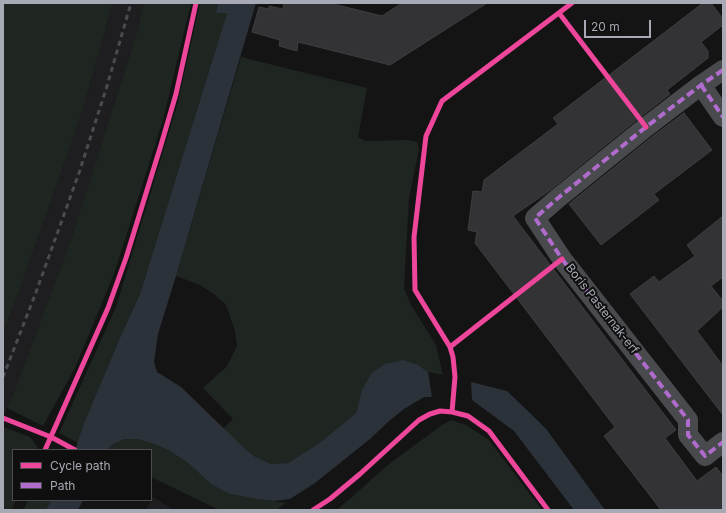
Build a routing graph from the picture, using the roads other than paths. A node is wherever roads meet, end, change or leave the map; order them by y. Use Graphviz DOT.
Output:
graph roads {
  1 [pos="723,70"];
  2 [pos="701,85"];
  3 [pos="723,117"];
  4 [pos="723,442"];
  1 -- 2 [label="street, Boris Pasternak-erf"];
  2 -- 3 [label="street"];
  2 -- 4 [label="street, Boris Pasternak-erf"];
}
